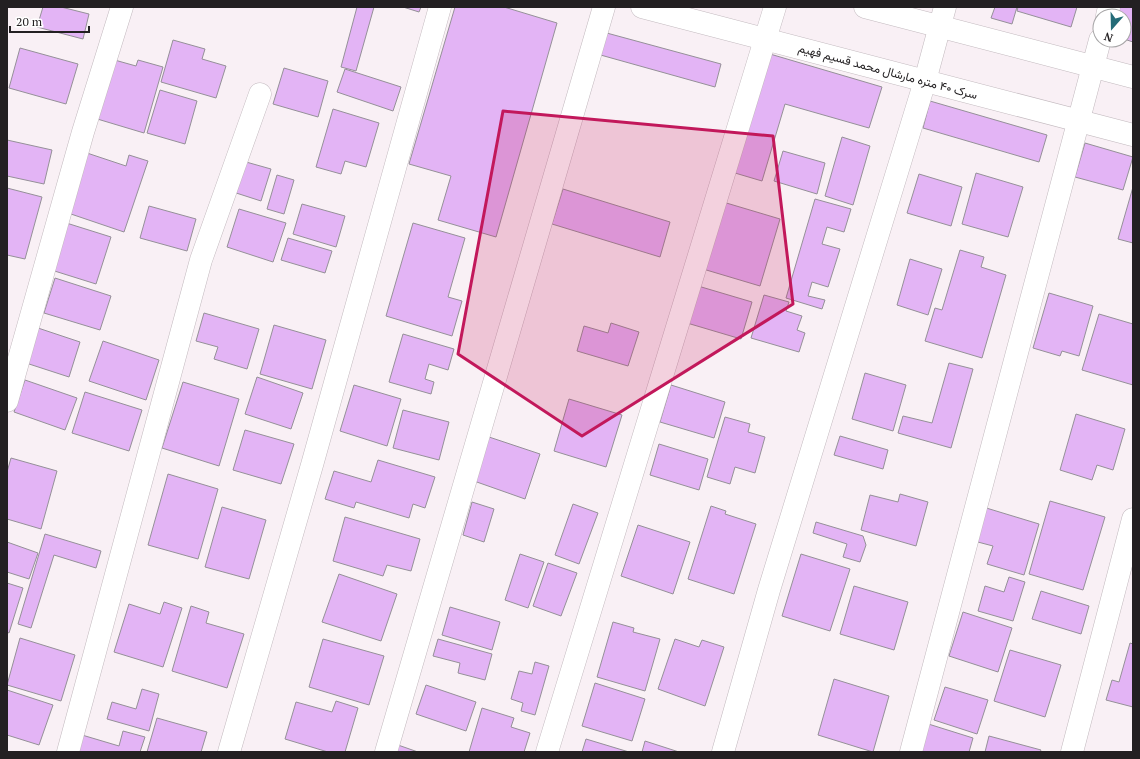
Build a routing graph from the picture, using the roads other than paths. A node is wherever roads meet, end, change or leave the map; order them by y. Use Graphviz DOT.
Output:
graph roads {
  1 [pos="122,7"];
  2 [pos="440,7"];
  3 [pos="604,7"];
  4 [pos="642,7"];
  5 [pos="775,7"];
  6 [pos="865,7"];
  7 [pos="943,17"];
  8 [pos="766,39"];
  9 [pos="1098,48"];
  10 [pos="1093,66"];
  11 [pos="1133,77"];
  12 [pos="925,81"];
  13 [pos="260,94"];
  14 [pos="1078,120"];
  15 [pos="1133,135"];
  16 [pos="7,401"];
  17 [pos="1133,519"];
  18 [pos="68,752"];
  19 [pos="229,752"];
  20 [pos="386,752"];
  21 [pos="547,752"];
  22 [pos="723,752"];
  23 [pos="911,752"];
  24 [pos="1072,752"];
  1 -- 16 [label="street"];
  2 -- 19 [label="street"];
  3 -- 20 [label="street"];
  4 -- 8 [label="street, سرک ۴۰ متره مارشال محمد قسیم فهیم"];
  5 -- 8 [label="street"];
  6 -- 7 [label="street"];
  7 -- 10 [label="street"];
  7 -- 12 [label="street"];
  8 -- 12 [label="street, سرک ۴۰ متره مارشال محمد قسیم فهیم"];
  8 -- 21 [label="street"];
  9 -- 10 [label="street"];
  10 -- 11 [label="street"];
  10 -- 14 [label="street"];
  12 -- 14 [label="street, سرک ۴۰ متره مارشال محمد قسیم فهیم"];
  12 -- 22 [label="street"];
  13 -- 18 [label="street"];
  14 -- 15 [label="street, سرک ۴۰ متره مارشال محمد قسیم فهیم"];
  14 -- 23 [label="street"];
  17 -- 24 [label="street"];
}
